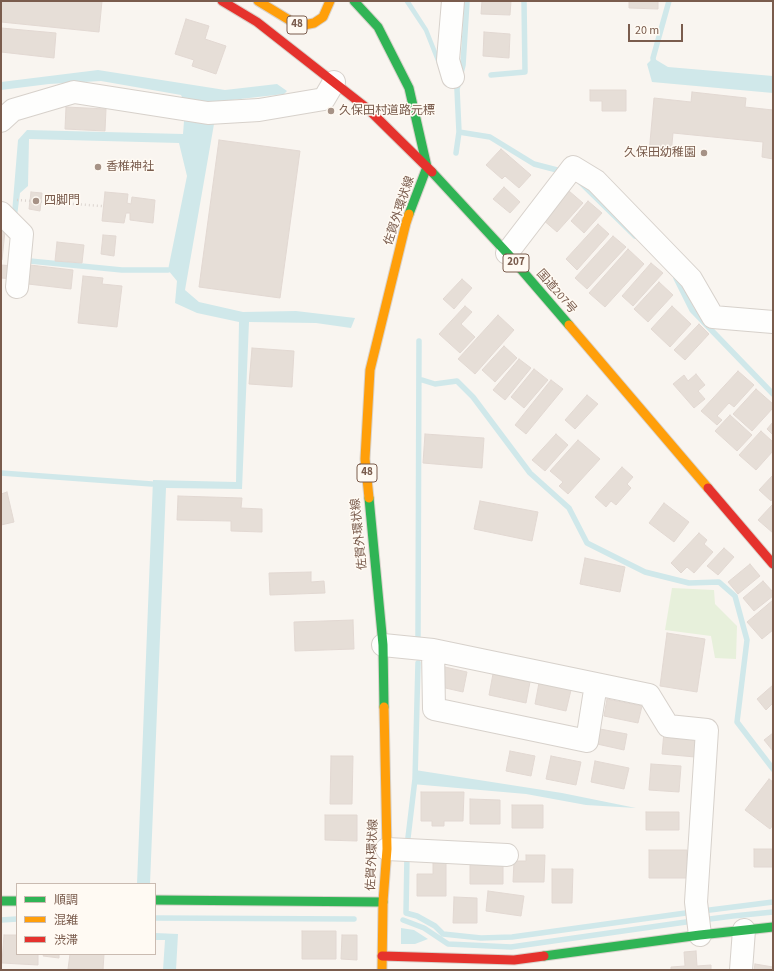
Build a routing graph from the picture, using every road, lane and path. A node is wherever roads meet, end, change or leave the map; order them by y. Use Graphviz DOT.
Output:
graph roads {
  1 [pos="222,1"];
  2 [pos="258,1"];
  3 [pos="330,1"];
  4 [pos="354,1"];
  5 [pos="453,1"];
  6 [pos="453,76"];
  7 [pos="334,82"];
  8 [pos="1,121"];
  9 [pos="427,167"];
  10 [pos="24,200"];
  11 [pos="102,206"];
  12 [pos="1,213"];
  13 [pos="507,253"];
  14 [pos="17,287"];
  15 [pos="773,322"];
  16 [pos="773,564"];
  17 [pos="383,645"];
  18 [pos="432,650"];
  19 [pos="596,684"];
  20 [pos="387,849"];
  21 [pos="507,855"];
  22 [pos="156,900"];
  23 [pos="1,901"];
  24 [pos="16,901"];
  25 [pos="383,902"];
  26 [pos="773,927"];
  27 [pos="744,930"];
  28 [pos="700,935"];
  29 [pos="382,956"];
  30 [pos="382,970"];
  31 [pos="741,970"];
  1 -- 7 [label="main road, 国道207号 / 207"];
  2 -- 3 [label="main road, 48"];
  4 -- 9 [label="main road, 佐賀外環状線"];
  5 -- 6 [label="street"];
  7 -- 8 [label="street"];
  7 -- 9 [label="main road, 国道207号 / 207"];
  9 -- 13 [label="main road, 国道207号 / 207"];
  9 -- 17 [label="main road, 佐賀外環状線 / 48"];
  10 -- 11 [label="path"];
  12 -- 14 [label="street"];
  13 -- 15 [label="street"];
  13 -- 16 [label="main road, 国道207号 / 207"];
  17 -- 18 [label="street"];
  17 -- 20 [label="main road, 佐賀外環状線 / 48"];
  18 -- 19 [label="street"];
  18 -- 19 [label="street"];
  19 -- 28 [label="street"];
  20 -- 21 [label="street"];
  20 -- 25 [label="main road, 佐賀外環状線 / 48"];
  22 -- 25 [label="main road"];
  23 -- 24 [label="main road"];
  25 -- 29 [label="main road, 佐賀外環状線 / 48"];
  26 -- 27 [label="main road"];
  27 -- 28 [label="main road"];
  27 -- 31 [label="street"];
  28 -- 29 [label="main road"];
  29 -- 30 [label="main road, 佐賀外環状線 / 48"];
}
